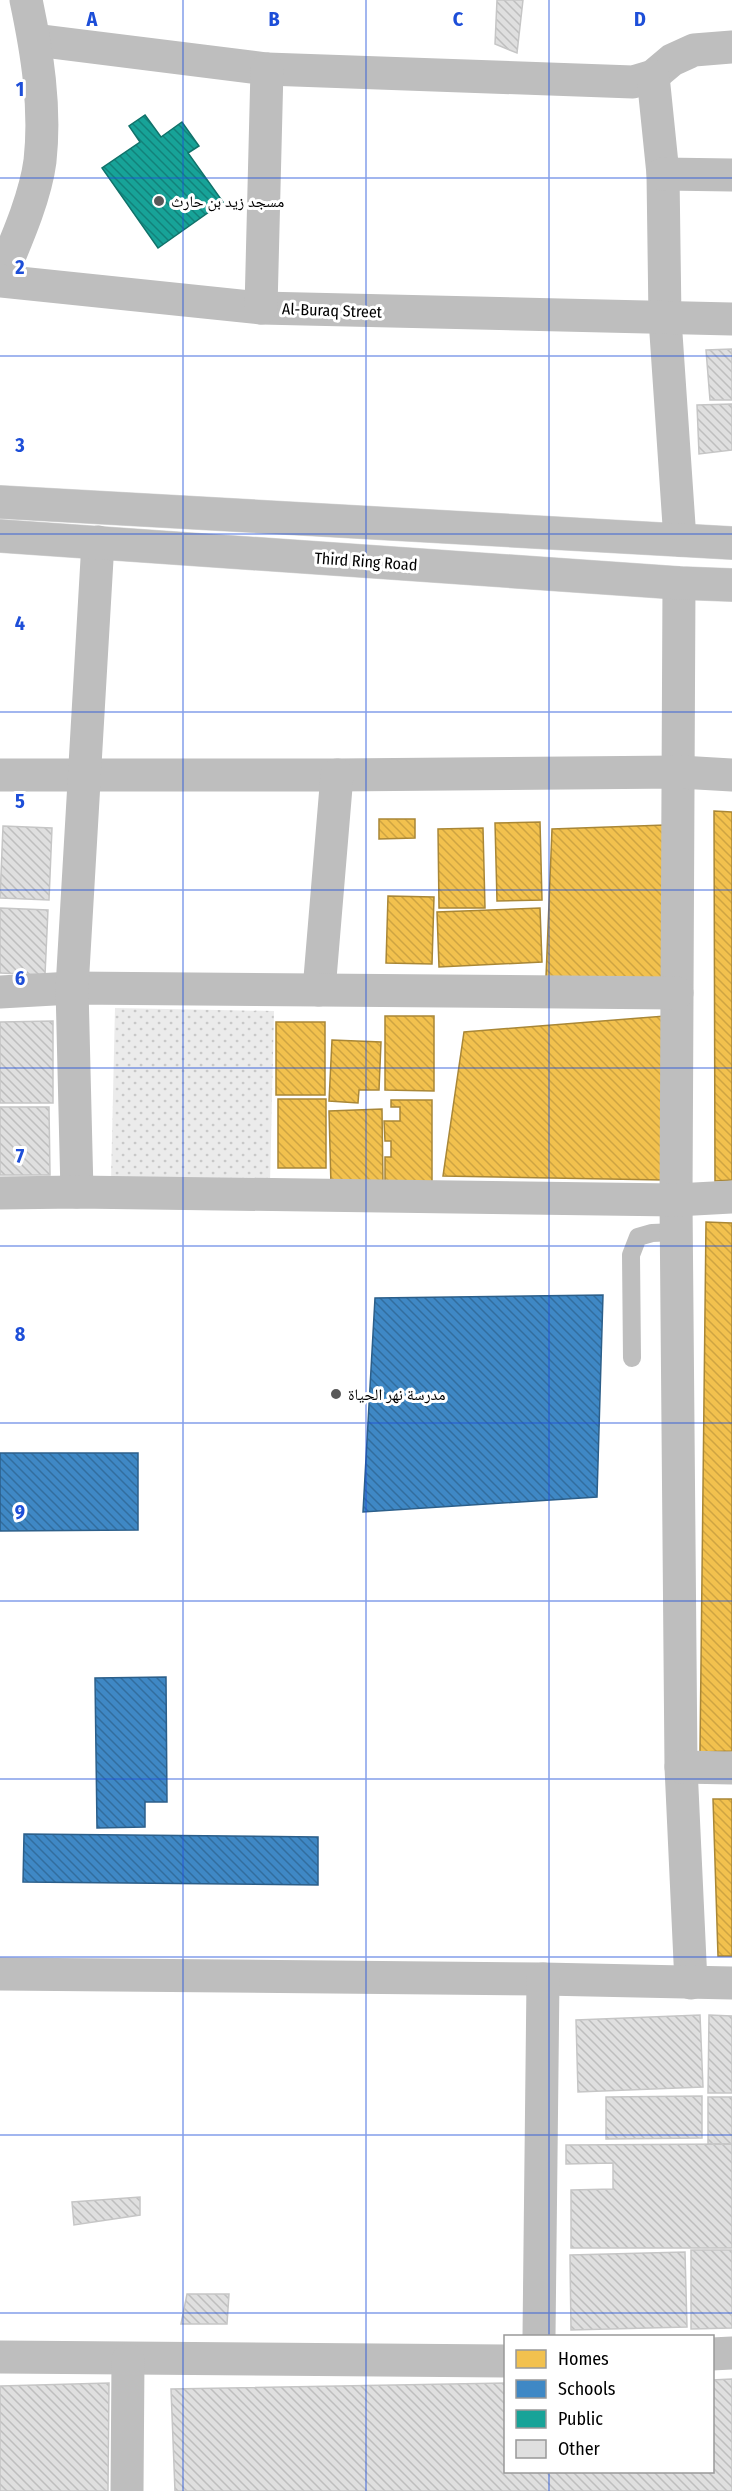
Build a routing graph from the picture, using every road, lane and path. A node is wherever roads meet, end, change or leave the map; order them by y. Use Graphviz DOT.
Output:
graph roads {
  1 [pos="26,0"];
  2 [pos="35,40"];
  3 [pos="732,47"];
  4 [pos="267,69"];
  5 [pos="653,76"];
  6 [pos="663,174"];
  7 [pos="732,175"];
  8 [pos="0,280"];
  9 [pos="261,308"];
  10 [pos="665,319"];
  11 [pos="732,319"];
  12 [pos="0,502"];
  13 [pos="0,536"];
  14 [pos="680,540"];
  15 [pos="98,543"];
  16 [pos="732,543"];
  17 [pos="679,583"];
  18 [pos="732,585"];
  19 [pos="680,772"];
  20 [pos="0,775"];
  21 [pos="84,775"];
  22 [pos="337,775"];
  23 [pos="732,775"];
  24 [pos="72,988"];
  25 [pos="319,990"];
  26 [pos="0,992"];
  27 [pos="677,993"];
  28 [pos="77,1192"];
  29 [pos="0,1193"];
  30 [pos="732,1197"];
  31 [pos="676,1216"];
  32 [pos="632,1358"];
  33 [pos="681,1767"];
  34 [pos="732,1768"];
  35 [pos="0,1974"];
  36 [pos="543,1979"];
  37 [pos="691,1983"];
  38 [pos="732,1983"];
  39 [pos="539,2335"];
  40 [pos="732,2353"];
  41 [pos="714,2354"];
  42 [pos="0,2357"];
  43 [pos="128,2360"];
  44 [pos="504,2361"];
  45 [pos="127,2491"];
  1 -- 2 [label="main road"];
  2 -- 4 [label="main road"];
  2 -- 8 [label="main road"];
  3 -- 5 [label="main road"];
  4 -- 5 [label="main road"];
  4 -- 9 [label="main road"];
  5 -- 6 [label="main road"];
  6 -- 7 [label="main road"];
  6 -- 10 [label="main road"];
  8 -- 9 [label="main road, Al-Buraq Street"];
  9 -- 10 [label="main road, Al-Buraq Street"];
  10 -- 11 [label="main road, Al-Buraq Street"];
  10 -- 14 [label="main road"];
  12 -- 14 [label="main road"];
  13 -- 15 [label="main road, Third Ring Road"];
  14 -- 16 [label="main road"];
  15 -- 17 [label="main road, Third Ring Road"];
  15 -- 21 [label="main road"];
  17 -- 18 [label="main road, Third Ring Road"];
  17 -- 19 [label="main road"];
  19 -- 22 [label="main road"];
  19 -- 23 [label="main road"];
  19 -- 27 [label="main road"];
  20 -- 21 [label="main road"];
  21 -- 22 [label="main road"];
  21 -- 24 [label="main road"];
  22 -- 25 [label="main road"];
  24 -- 25 [label="main road"];
  24 -- 26 [label="main road"];
  24 -- 28 [label="main road"];
  25 -- 27 [label="main road"];
  27 -- 31 [label="main road"];
  28 -- 29 [label="main road"];
  28 -- 31 [label="main road"];
  30 -- 31 [label="main road"];
  31 -- 32 [label="lane"];
  31 -- 33 [label="main road"];
  33 -- 34 [label="main road"];
  33 -- 37 [label="main road"];
  35 -- 36 [label="main road"];
  36 -- 37 [label="main road"];
  36 -- 39 [label="main road"];
  37 -- 38 [label="main road"];
  40 -- 41 [label="main road"];
  42 -- 43 [label="main road"];
  43 -- 44 [label="main road"];
  43 -- 45 [label="main road"];
}
